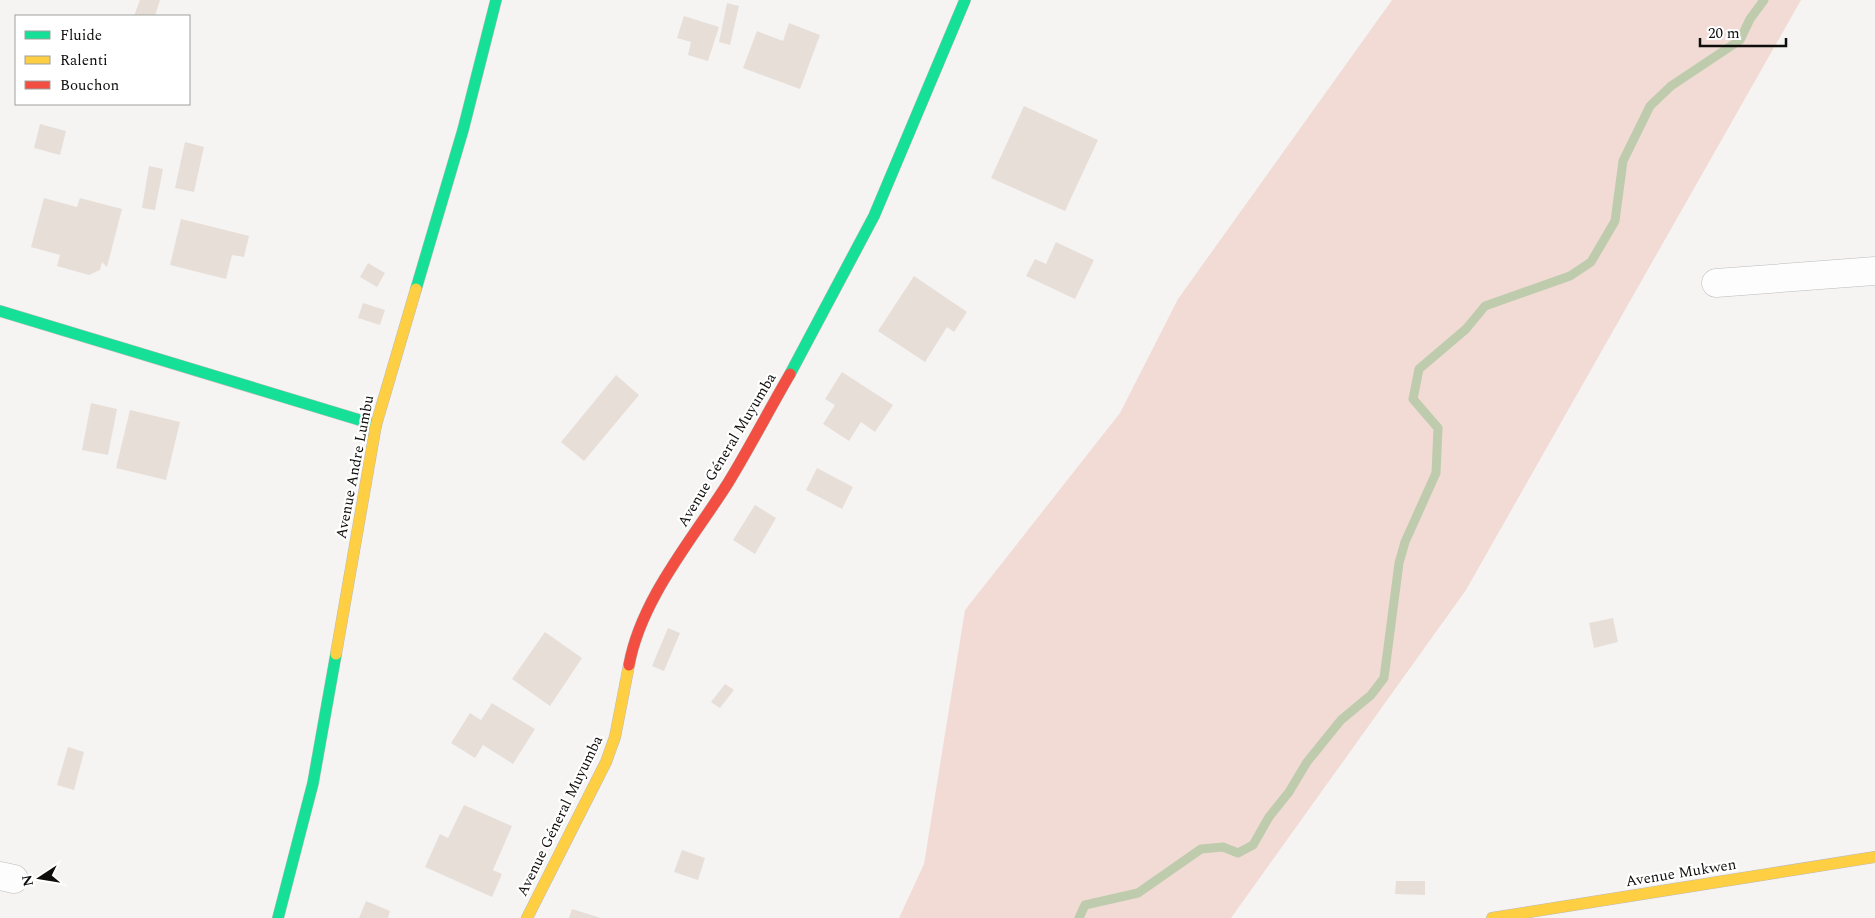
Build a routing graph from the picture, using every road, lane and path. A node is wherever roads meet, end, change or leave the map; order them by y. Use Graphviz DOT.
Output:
graph roads {
  1 [pos="496,0"];
  2 [pos="965,0"];
  3 [pos="1875,271"];
  4 [pos="1716,283"];
  5 [pos="0,311"];
  6 [pos="376,425"];
  7 [pos="1875,857"];
  8 [pos="278,918"];
  9 [pos="527,918"];
  10 [pos="1492,918"];
  1 -- 6 [label="street, Avenue Andre Lumbu"];
  2 -- 9 [label="street, Avenue Géneral Muyumba"];
  3 -- 4 [label="street"];
  5 -- 6 [label="street"];
  6 -- 8 [label="street, Avenue Andre Lumbu"];
  7 -- 10 [label="street, Avenue Mukwen"];
}
